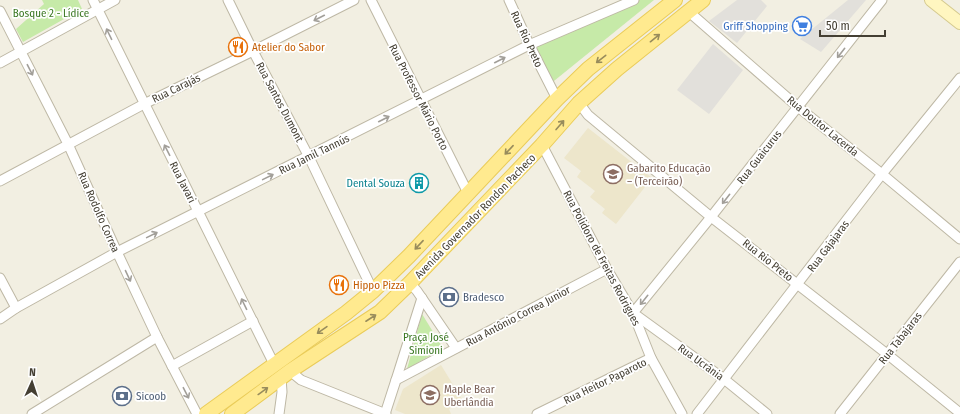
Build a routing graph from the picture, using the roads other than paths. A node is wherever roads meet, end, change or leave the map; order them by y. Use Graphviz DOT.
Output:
graph roads {
  1 [pos="93,0"];
  2 [pos="115,0"];
  3 [pos="228,0"];
  4 [pos="354,0"];
  5 [pos="371,0"];
  6 [pos="509,0"];
  7 [pos="634,0"];
  8 [pos="703,0"];
  9 [pos="882,0"];
  10 [pos="931,0"];
  11 [pos="672,1"];
  12 [pos="97,9"];
  13 [pos="0,10"];
  14 [pos="688,11"];
  15 [pos="960,23"];
  16 [pos="530,46"];
  17 [pos="253,51"];
  18 [pos="21,52"];
  19 [pos="0,63"];
  20 [pos="960,78"];
  21 [pos="557,99"];
  22 [pos="421,101"];
  23 [pos="579,103"];
  24 [pos="144,104"];
  25 [pos="798,107"];
  26 [pos="68,144"];
  27 [pos="542,146"];
  28 [pos="309,157"];
  29 [pos="882,174"];
  30 [pos="0,181"];
  31 [pos="468,193"];
  32 [pos="199,212"];
  33 [pos="711,217"];
  34 [pos="960,239"];
  35 [pos="117,252"];
  36 [pos="960,262"];
  37 [pos="607,269"];
  38 [pos="0,278"];
  39 [pos="410,283"];
  40 [pos="799,284"];
  41 [pos="373,291"];
  42 [pos="422,298"];
  43 [pos="16,308"];
  44 [pos="634,313"];
  45 [pos="0,319"];
  46 [pos="253,322"];
  47 [pos="157,337"];
  48 [pos="456,348"];
  49 [pos="887,354"];
  50 [pos="651,358"];
  51 [pos="274,364"];
  52 [pos="172,366"];
  53 [pos="285,375"];
  54 [pos="724,379"];
  55 [pos="396,380"];
  56 [pos="32,414"];
  57 [pos="197,414"];
  58 [pos="206,414"];
  59 [pos="232,414"];
  60 [pos="279,414"];
  61 [pos="385,414"];
  62 [pos="537,414"];
  63 [pos="682,414"];
  64 [pos="697,414"];
  65 [pos="767,414"];
  66 [pos="840,414"];
  67 [pos="960,414"];
  1 -- 12 [label="street, Rua Javari"];
  2 -- 12 [label="street"];
  3 -- 17 [label="street, Rua Santos Dumont"];
  4 -- 17 [label="street, Rua Carajás, one-way"];
  5 -- 22 [label="street, Rua Professor Mário Porto"];
  6 -- 16 [label="street, Rua Rio Preto"];
  7 -- 16 [label="street, Rua Jamil Tannús"];
  8 -- 14 [label="main road, Avenida Governador Rondon Pacheco"];
  9 -- 25 [label="street, Rua Guaicurus, one-way"];
  10 -- 15 [label="main road"];
  11 -- 21 [label="main road, Avenida Governador Rondon Pacheco, one-way"];
  12 -- 18 [label="street"];
  24 -- 12 [label="street, Rua Javari, one-way"];
  13 -- 18 [label="street, Rua Rodolfo Correa"];
  23 -- 14 [label="main road, Avenida Governador Rondon Pacheco, one-way"];
  14 -- 25 [label="street, Rua Doutor Lacerda"];
  16 -- 21 [label="street, Rua Rio Preto"];
  22 -- 16 [label="street, Rua Jamil Tannús, one-way"];
  17 -- 24 [label="street, Rua Carajás"];
  17 -- 28 [label="street, Rua Santos Dumont"];
  18 -- 19 [label="street"];
  18 -- 26 [label="street, Rua Rodolfo Correa, one-way"];
  20 -- 29 [label="street, Rua Gajajaras"];
  21 -- 31 [label="main road, Avenida Governador Rondon Pacheco, one-way"];
  28 -- 22 [label="street, Rua Jamil Tannús, one-way"];
  22 -- 31 [label="street, Rua Professor Mário Porto"];
  27 -- 23 [label="main road, Avenida Governador Rondon Pacheco, one-way"];
  23 -- 33 [label="street, Rua Rio Preto"];
  24 -- 26 [label="street, Rua Carajás"];
  32 -- 24 [label="street, Rua Javari, one-way"];
  25 -- 29 [label="street, Rua Doutor Lacerda"];
  25 -- 33 [label="street, Rua Guaicurus, one-way"];
  26 -- 30 [label="street, Rua Carajás"];
  26 -- 35 [label="street, Rua Rodolfo Correa"];
  27 -- 37 [label="street, Rua Polidoro de Freitas Rodrigues"];
  27 -- 39 [label="main road, Avenida Governador Rondon Pacheco"];
  32 -- 28 [label="street, Rua Jamil Tannús, one-way"];
  28 -- 41 [label="street, Rua Santos Dumont"];
  29 -- 34 [label="street, Rua Doutor Lacerda"];
  29 -- 40 [label="street, Rua Gajajaras"];
  31 -- 41 [label="main road, Avenida Governador Rondon Pacheco, one-way"];
  35 -- 32 [label="street, Rua Jamil Tannús, one-way"];
  46 -- 32 [label="street, Rua Javari, one-way"];
  33 -- 40 [label="street, Rua Rio Preto"];
  33 -- 44 [label="street, Rua Guaicurus, one-way"];
  35 -- 43 [label="street, Rua Jamil Tannús"];
  35 -- 47 [label="street, Rua Rodolfo Correa, one-way"];
  36 -- 49 [label="street, Rua Tabajaras"];
  37 -- 44 [label="street, Rua Polidoro de Freitas Rodrigues"];
  37 -- 48 [label="street, Rua Antônio Correa Junior"];
  38 -- 43 [label="street"];
  39 -- 42 [label="street"];
  53 -- 39 [label="main road, Avenida Governador Rondon Pacheco, one-way"];
  40 -- 49 [label="street, Rua Rio Preto"];
  40 -- 54 [label="street, Rua Gajajaras"];
  41 -- 51 [label="main road, Avenida Governador Rondon Pacheco, one-way"];
  42 -- 48 [label="street"];
  42 -- 55 [label="street"];
  43 -- 45 [label="street, Rua Jamil Tannús"];
  44 -- 50 [label="street, Rua Polidoro de Freitas Rodrigues"];
  44 -- 54 [label="street, Rua Ucrânia"];
  46 -- 51 [label="street, Rua Javari"];
  46 -- 52 [label="street"];
  47 -- 52 [label="street, Rua Rodolfo Correa"];
  47 -- 56 [label="street"];
  48 -- 55 [label="street, Rua Antônio Correa Junior"];
  49 -- 66 [label="street, Rua Tabajaras"];
  49 -- 67 [label="street, Rua Rio Preto"];
  50 -- 62 [label="street, Rua Heitor Paparoto"];
  50 -- 63 [label="street, Rua Polidoro de Freitas Rodrigues"];
  51 -- 58 [label="main road, Avenida Governador Rondon Pacheco"];
  52 -- 57 [label="street, Rua Rodolfo Correa, one-way"];
  59 -- 53 [label="main road, Avenida Governador Rondon Pacheco, one-way"];
  53 -- 60 [label="street"];
  53 -- 61 [label="street"];
  54 -- 64 [label="street, Rua Gajajaras"];
  54 -- 65 [label="street, Rua Ucrânia"];
  55 -- 61 [label="street"];
}
